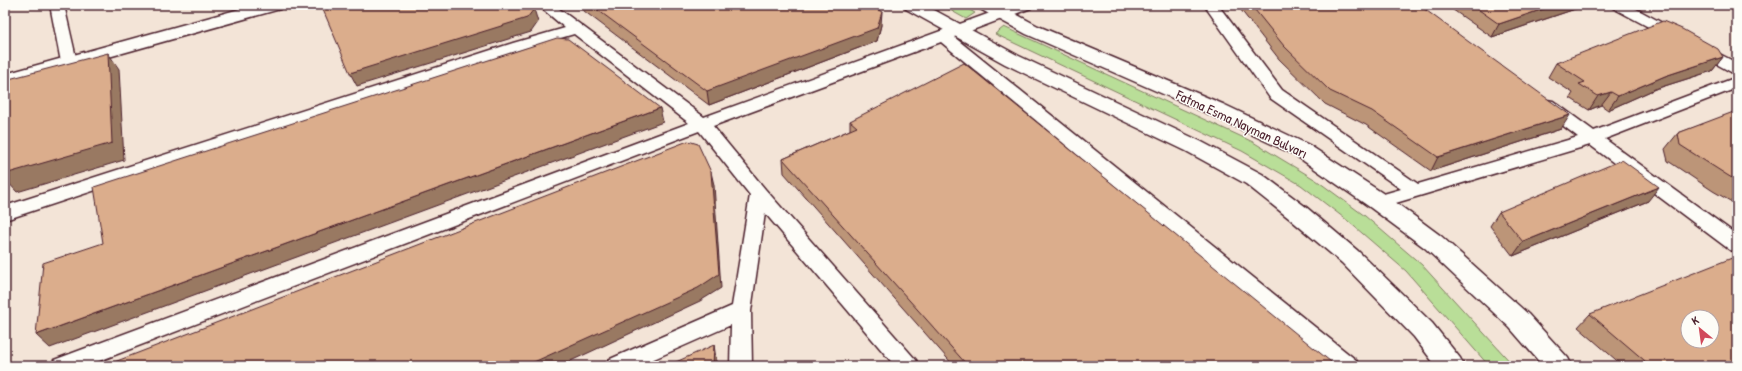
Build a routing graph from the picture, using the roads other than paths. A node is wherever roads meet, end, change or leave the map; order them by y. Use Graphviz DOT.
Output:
graph roads {
  1 [pos="57,5"];
  2 [pos="274,5"];
  3 [pos="546,5"];
  4 [pos="912,5"];
  5 [pos="1026,5"];
  6 [pos="1210,5"];
  7 [pos="1618,5"];
  8 [pos="995,10"];
  9 [pos="577,29"];
  10 [pos="949,33"];
  11 [pos="69,62"];
  12 [pos="1737,69"];
  13 [pos="5,80"];
  14 [pos="1737,82"];
  15 [pos="1536,97"];
  16 [pos="702,124"];
  17 [pos="1593,138"];
  18 [pos="1416,191"];
  19 [pos="759,194"];
  20 [pos="1379,202"];
  21 [pos="5,213"];
  22 [pos="1737,245"];
  23 [pos="740,310"];
  24 [pos="62,366"];
  25 [pos="616,366"];
  26 [pos="742,366"];
  27 [pos="908,366"];
  28 [pos="1348,366"];
  29 [pos="1451,366"];
  30 [pos="1559,366"];
  1 -- 11 [label="street"];
  2 -- 11 [label="street"];
  3 -- 9 [label="street"];
  4 -- 10 [label="street"];
  5 -- 8 [label="street"];
  6 -- 18 [label="street"];
  7 -- 12 [label="street"];
  8 -- 10 [label="street"];
  8 -- 20 [label="street, Fatma Esma Nayman Bulvarı"];
  9 -- 16 [label="street"];
  9 -- 21 [label="street"];
  10 -- 16 [label="street"];
  10 -- 28 [label="street"];
  10 -- 29 [label="street"];
  11 -- 13 [label="street"];
  14 -- 17 [label="street"];
  15 -- 17 [label="street"];
  16 -- 19 [label="street"];
  16 -- 24 [label="street"];
  17 -- 18 [label="street"];
  17 -- 22 [label="street"];
  18 -- 20 [label="street"];
  19 -- 23 [label="street"];
  19 -- 27 [label="street"];
  20 -- 30 [label="street, Fatma Esma Nayman Bulvarı"];
  23 -- 25 [label="street"];
  23 -- 26 [label="street"];
}
